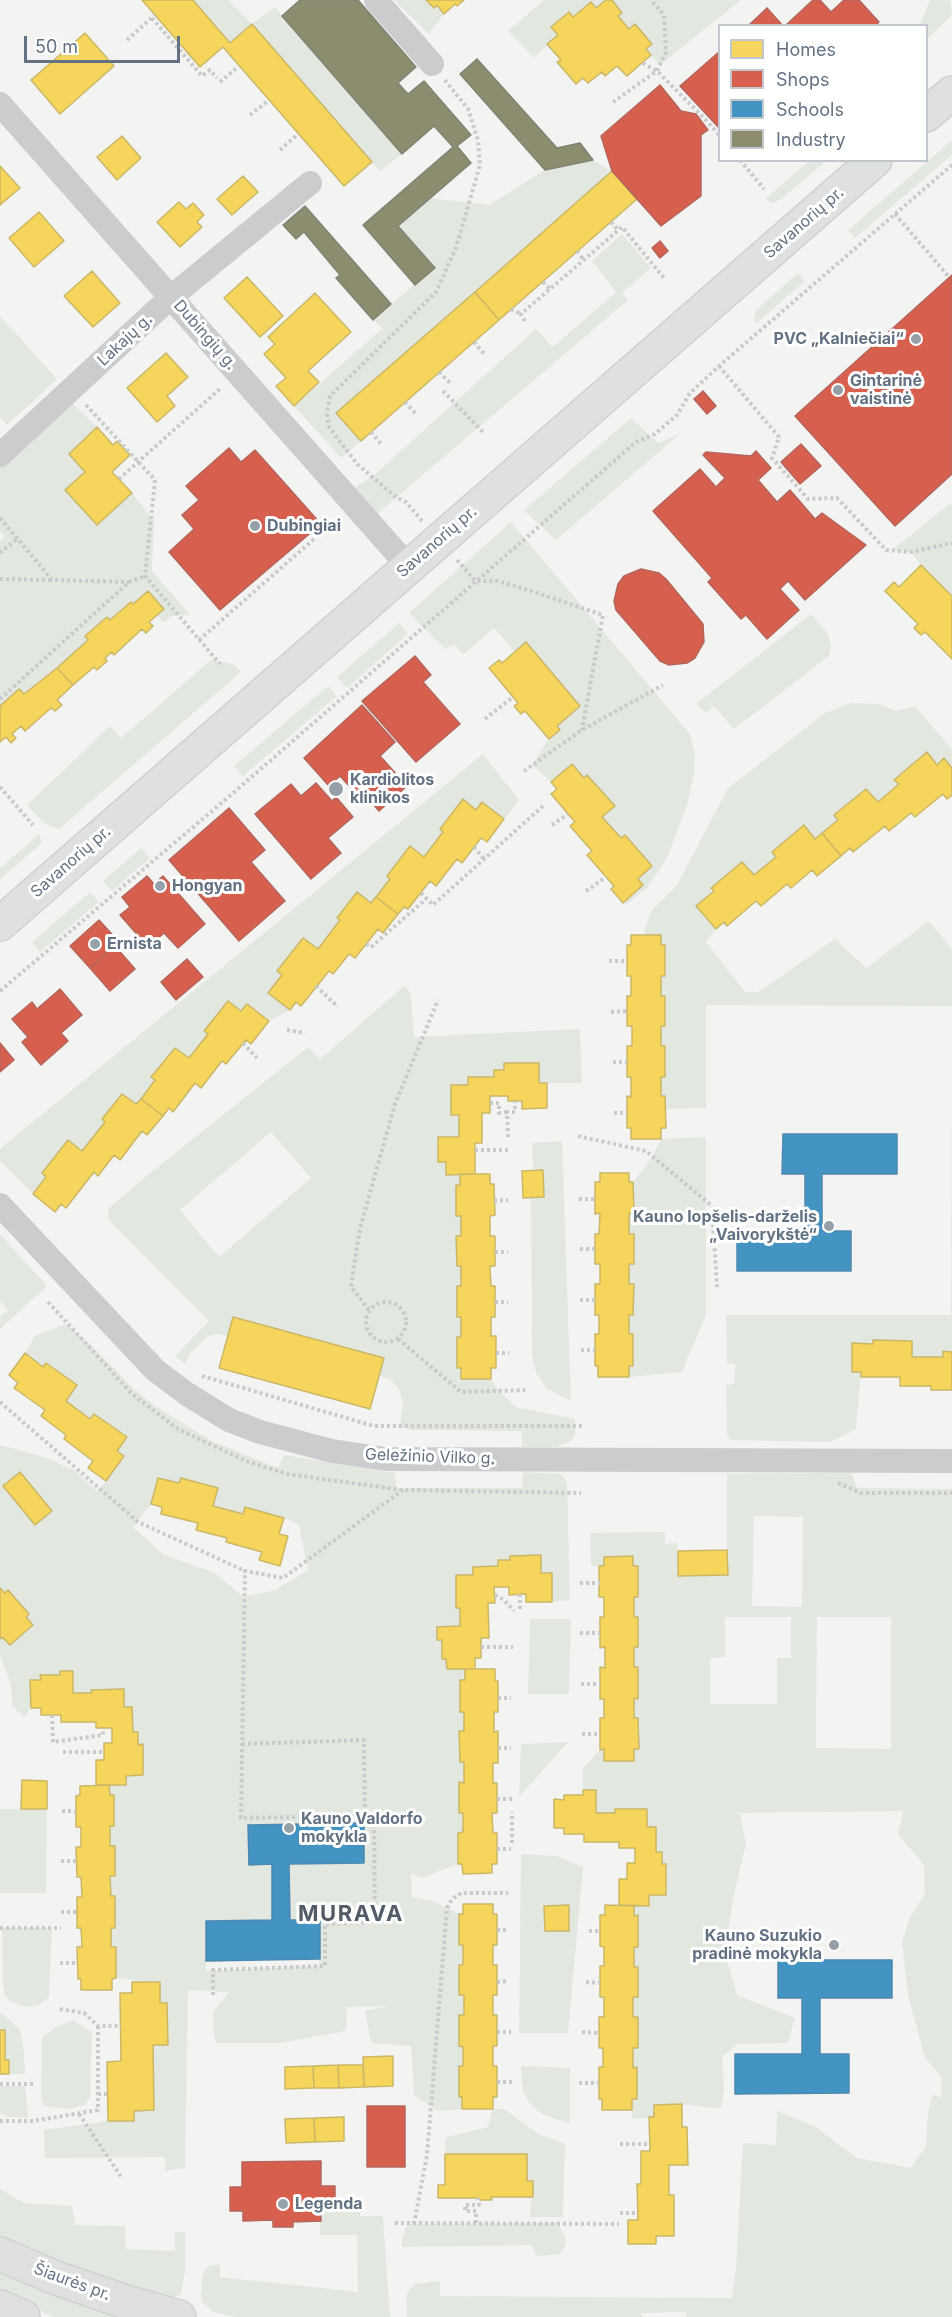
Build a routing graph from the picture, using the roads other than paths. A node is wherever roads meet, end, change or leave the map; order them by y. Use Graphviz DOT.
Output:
graph roads {
  1 [pos="376,0"];
  2 [pos="432,64"];
  3 [pos="952,93"];
  4 [pos="0,104"];
  5 [pos="928,114"];
  6 [pos="873,162"];
  7 [pos="310,183"];
  8 [pos="171,297"];
  9 [pos="0,455"];
  10 [pos="409,567"];
  11 [pos="0,924"];
  12 [pos="0,1205"];
  13 [pos="952,1461"];
  14 [pos="0,2254"];
  15 [pos="0,2307"];
  16 [pos="23,2317"];
  17 [pos="179,2317"];
  1 -- 2 [label="street"];
  3 -- 5 [label="main road"];
  4 -- 8 [label="street, Dubingių g."];
  6 -- 10 [label="main road, Savanorių pr."];
  7 -- 8 [label="street, Lakajų g."];
  8 -- 9 [label="street, Lakajų g."];
  8 -- 10 [label="street, Dubingių g."];
  10 -- 11 [label="main road, Savanorių pr."];
  12 -- 13 [label="street, Geležinio Vilko g."];
  14 -- 17 [label="main road, Šiaurės pr."];
  15 -- 16 [label="main road"];
}
